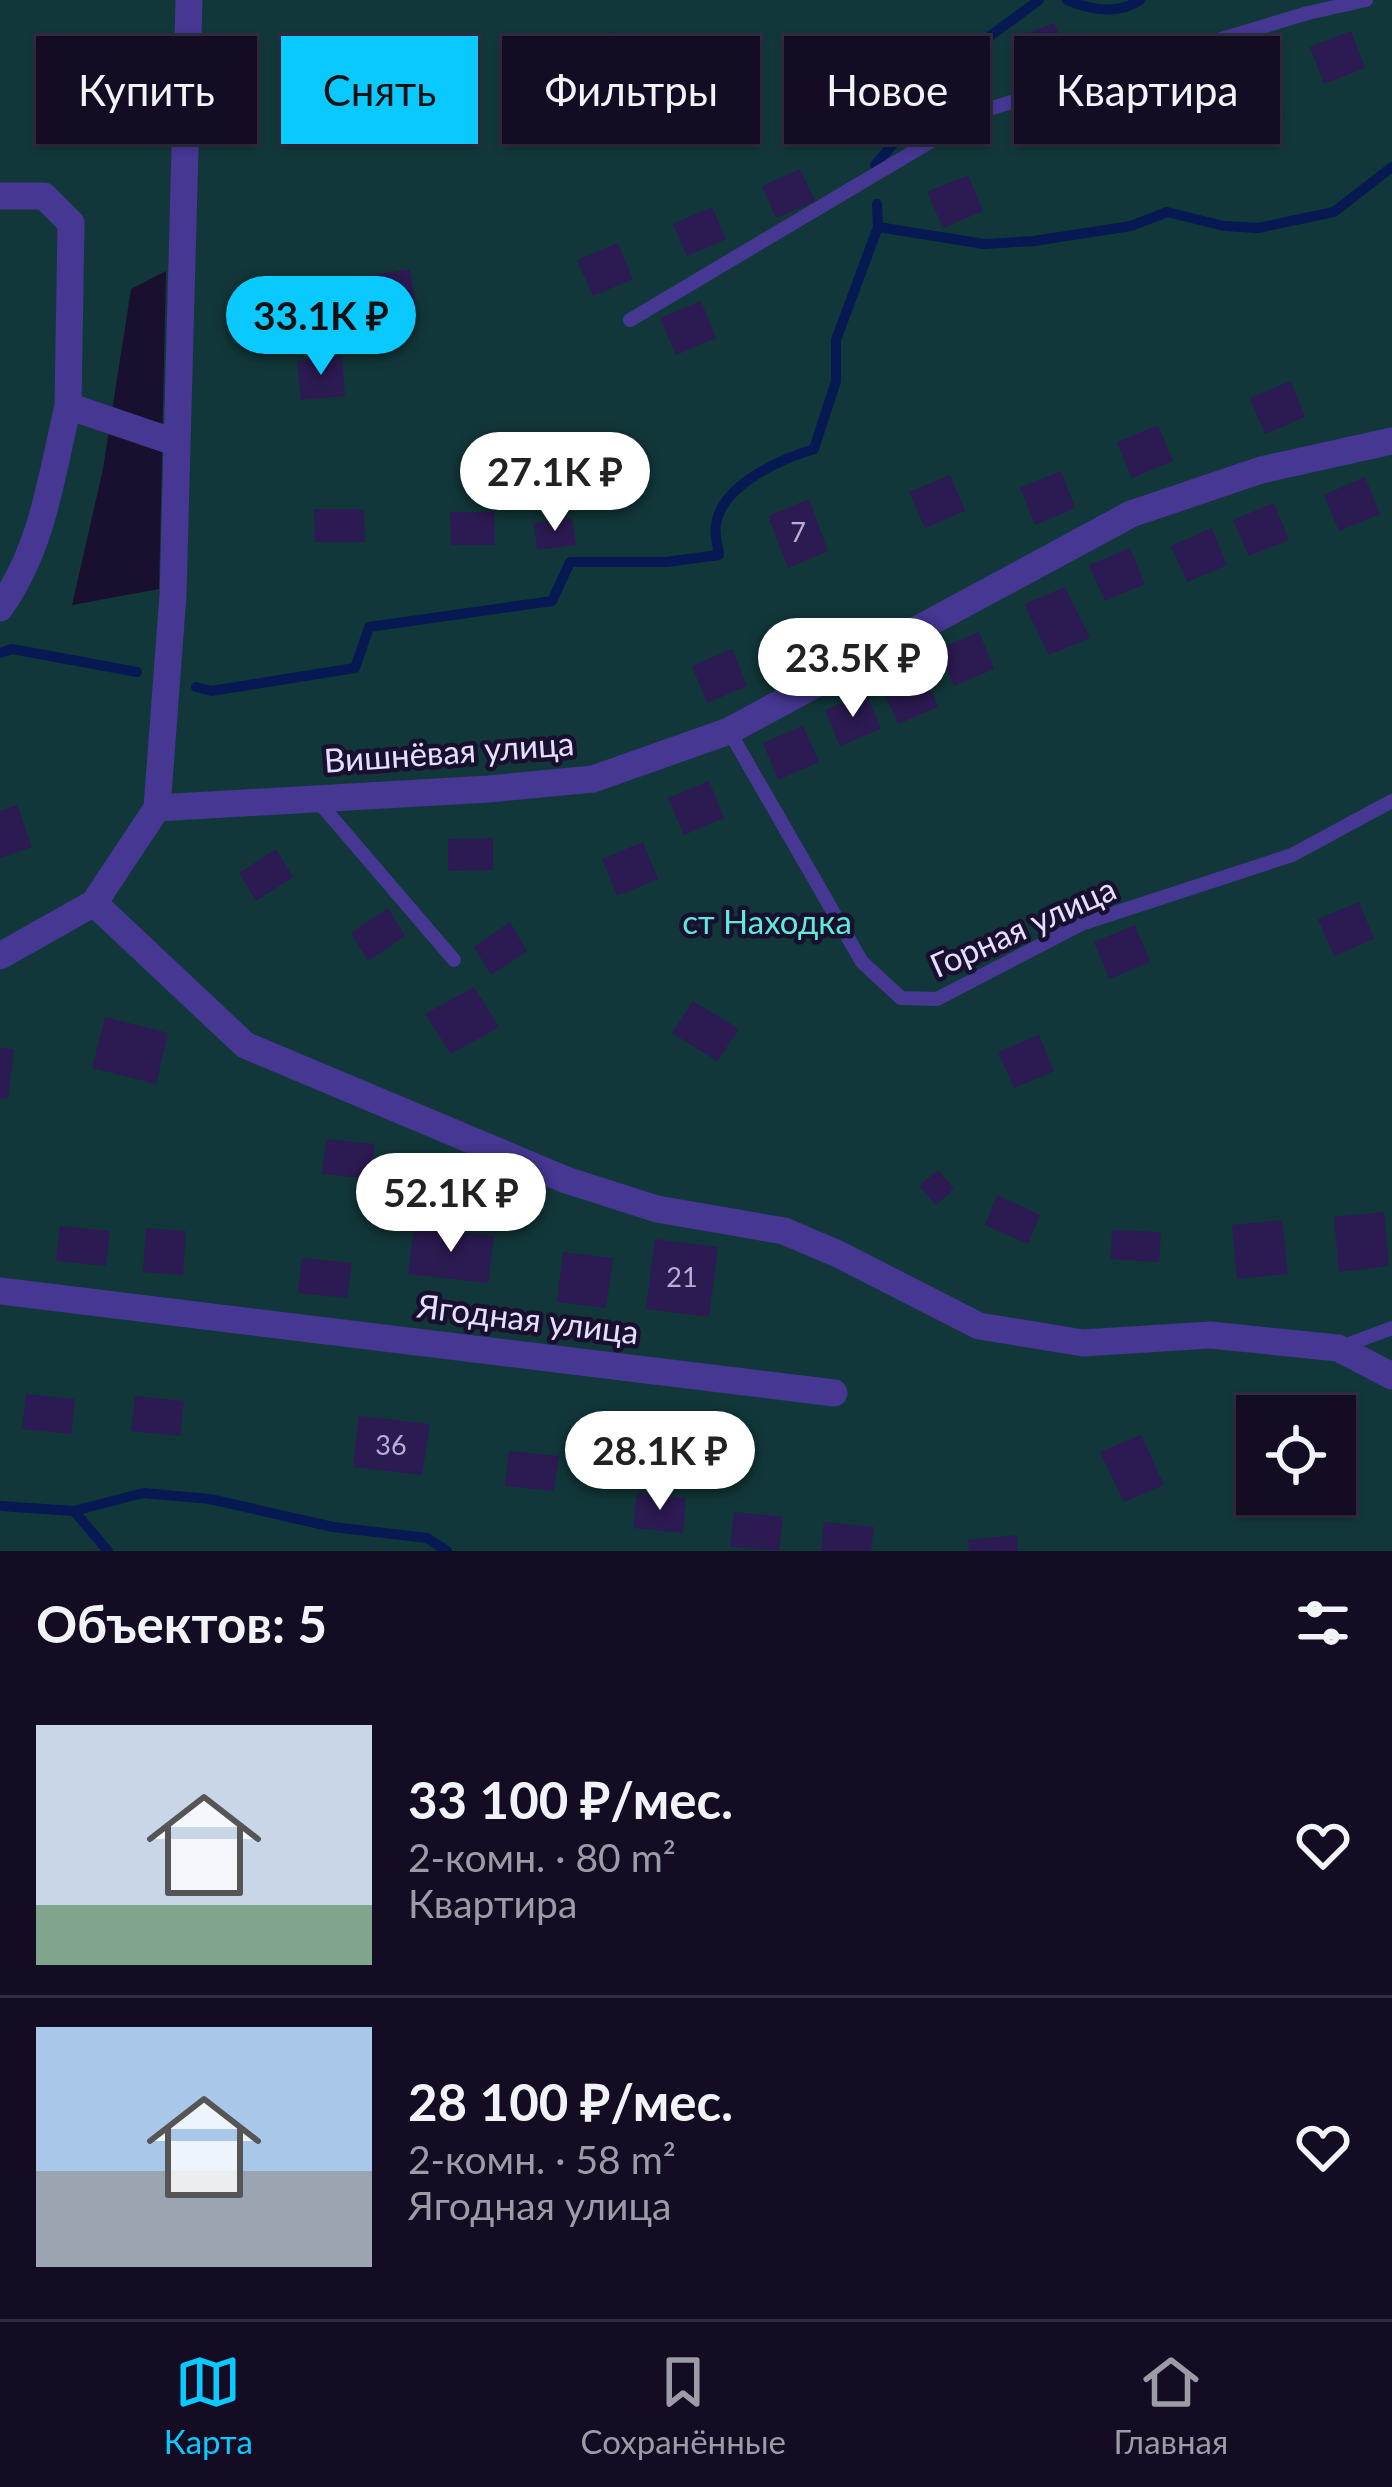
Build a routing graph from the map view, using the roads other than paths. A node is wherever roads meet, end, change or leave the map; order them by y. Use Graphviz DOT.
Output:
graph roads {
  1 [pos="189,0"];
  2 [pos="1366,0"];
  3 [pos="1303,6"];
  4 [pos="0,196"];
  5 [pos="630,320"];
  6 [pos="68,406"];
  7 [pos="1392,441"];
  8 [pos="177,443"];
  9 [pos="0,608"];
  10 [pos="729,731"];
  11 [pos="315,797"];
  12 [pos="1392,801"];
  13 [pos="157,808"];
  14 [pos="94,903"];
  15 [pos="0,956"];
  16 [pos="454,960"];
  17 [pos="0,1291"];
  18 [pos="1392,1328"];
  19 [pos="1338,1348"];
  20 [pos="1392,1376"];
  21 [pos="833,1393"];
  1 -- 8 [label="street"];
  2 -- 3 [label="lane"];
  3 -- 5 [label="lane"];
  4 -- 6 [label="street"];
  6 -- 8 [label="street"];
  6 -- 9 [label="street"];
  7 -- 10 [label="street, Вишнёвая улица"];
  8 -- 13 [label="street"];
  10 -- 11 [label="street, Вишнёвая улица"];
  10 -- 12 [label="lane, Горная улица"];
  11 -- 13 [label="street, Вишнёвая улица"];
  11 -- 16 [label="lane"];
  13 -- 14 [label="street"];
  14 -- 15 [label="street"];
  14 -- 19 [label="street"];
  17 -- 21 [label="street, Ягодная улица"];
  18 -- 19 [label="lane"];
  19 -- 20 [label="street"];
}
